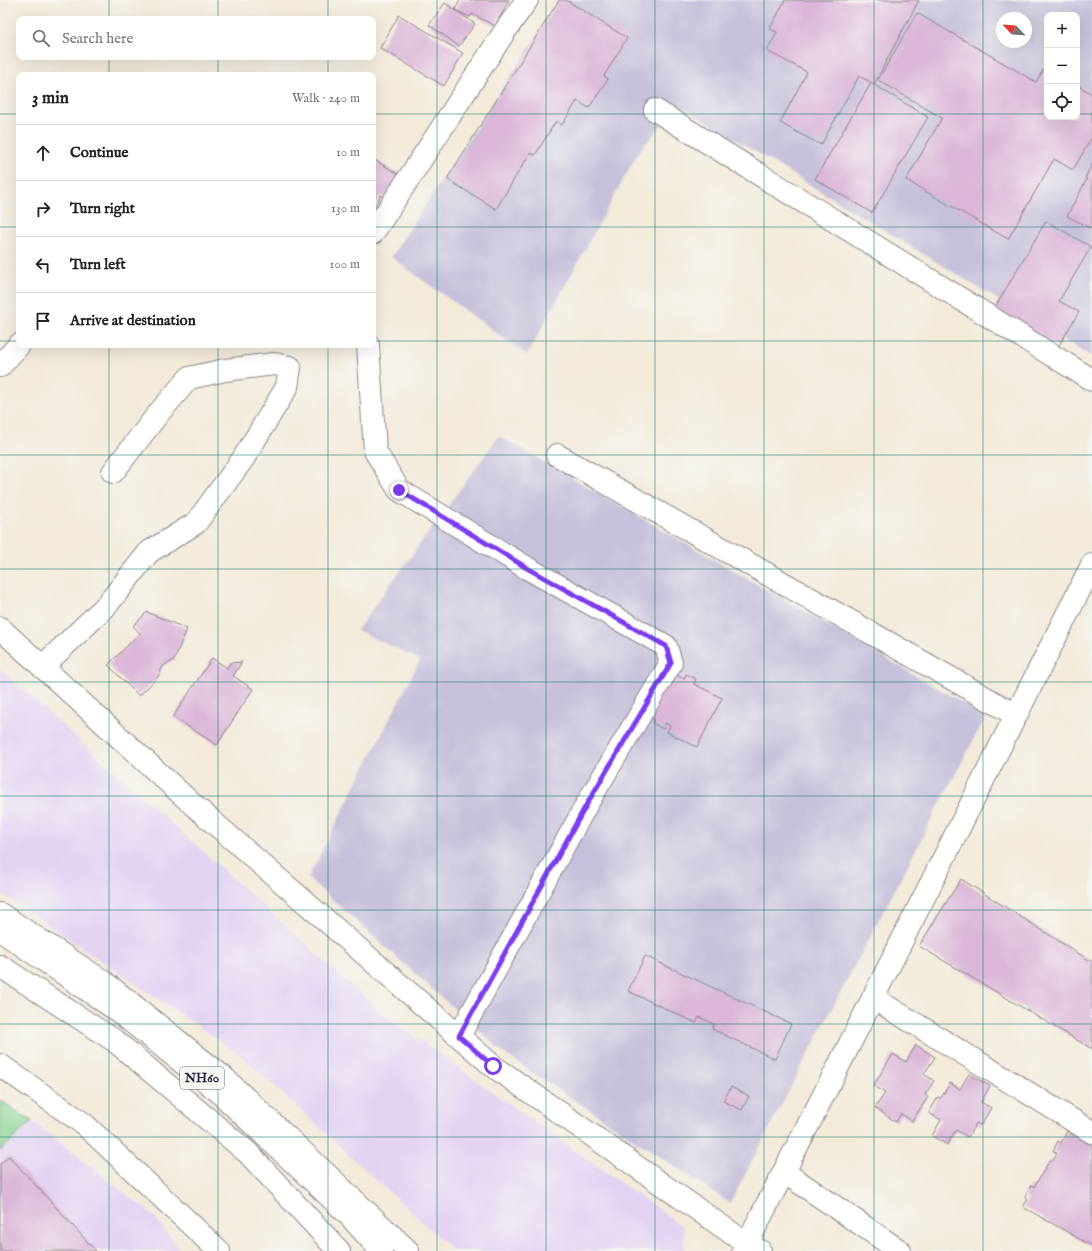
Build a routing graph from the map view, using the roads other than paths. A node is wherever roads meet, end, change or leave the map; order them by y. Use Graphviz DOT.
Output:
graph roads {
  1 [pos="527,0"];
  2 [pos="655,110"];
  3 [pos="376,228"];
  4 [pos="16,348"];
  5 [pos="368,348"];
  6 [pos="0,366"];
  7 [pos="1092,380"];
  8 [pos="557,456"];
  9 [pos="113,472"];
  10 [pos="1092,565"];
  11 [pos="0,628"];
  12 [pos="42,667"];
  13 [pos="1016,715"];
  14 [pos="0,914"];
  15 [pos="0,930"];
  16 [pos="0,966"];
  17 [pos="873,998"];
  18 [pos="459,1036"];
  19 [pos="0,1065"];
  20 [pos="1092,1132"];
  21 [pos="784,1172"];
  22 [pos="750,1249"];
  23 [pos="219,1251"];
  24 [pos="339,1251"];
  25 [pos="382,1251"];
  26 [pos="408,1251"];
  27 [pos="900,1251"];
  1 -- 3 [label="main road"];
  2 -- 7 [label="main road"];
  4 -- 6 [label="main road"];
  5 -- 18 [label="main road"];
  8 -- 13 [label="main road"];
  9 -- 12 [label="main road"];
  10 -- 13 [label="main road"];
  11 -- 12 [label="main road"];
  12 -- 18 [label="main road"];
  13 -- 17 [label="main road"];
  14 -- 26 [label="main road"];
  15 -- 25 [label="main road, NH60"];
  16 -- 24 [label="main road, NH60"];
  17 -- 20 [label="main road"];
  17 -- 21 [label="main road"];
  18 -- 22 [label="main road"];
  19 -- 23 [label="main road"];
  21 -- 22 [label="main road"];
  21 -- 27 [label="main road"];
}
